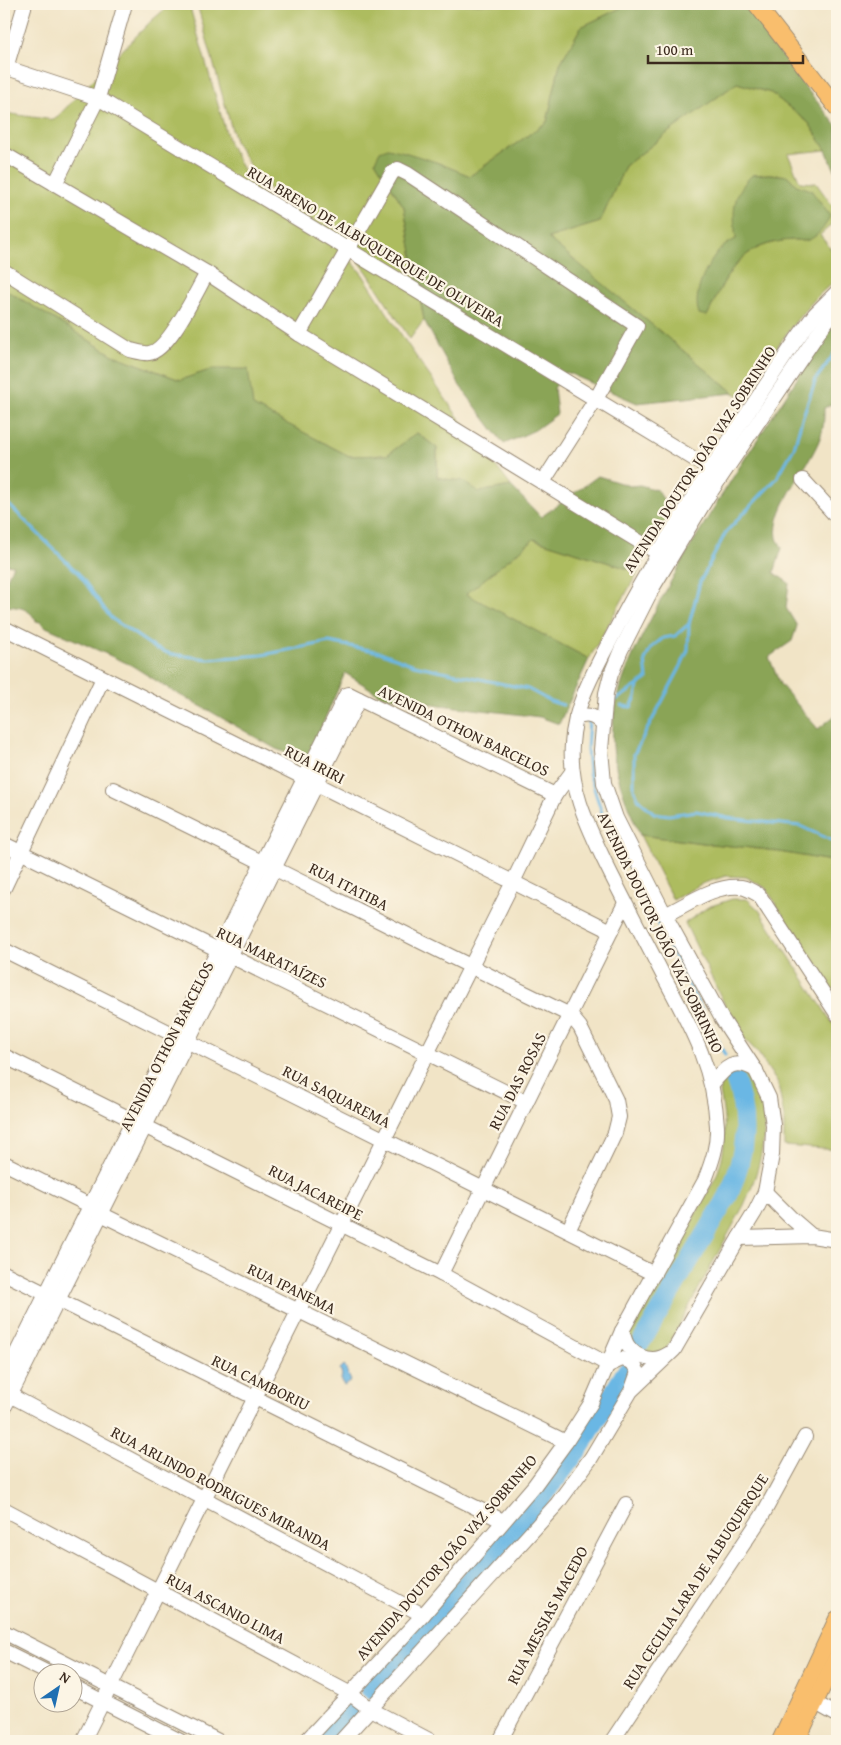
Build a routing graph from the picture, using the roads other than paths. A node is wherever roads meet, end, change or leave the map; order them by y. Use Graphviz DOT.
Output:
graph roads {
  1 [pos="25,4"];
  2 [pos="125,4"];
  3 [pos="756,4"];
  4 [pos="5,67"];
  5 [pos="837,84"];
  6 [pos="98,98"];
  7 [pos="834,104"];
  8 [pos="4,154"];
  9 [pos="55,184"];
  10 [pos="347,250"];
  11 [pos="4,271"];
  12 [pos="207,273"];
  13 [pos="837,292"];
  14 [pos="837,310"];
  15 [pos="299,334"];
  16 [pos="596,400"];
  17 [pos="716,472"];
  18 [pos="803,480"];
  19 [pos="543,482"];
  20 [pos="837,517"];
  21 [pos="658,553"];
  22 [pos="4,630"];
  23 [pos="103,678"];
  24 [pos="576,718"];
  25 [pos="603,725"];
  26 [pos="572,772"];
  27 [pos="310,781"];
  28 [pos="113,789"];
  29 [pos="555,795"];
  30 [pos="4,844"];
  31 [pos="22,853"];
  32 [pos="269,865"];
  33 [pos="513,882"];
  34 [pos="4,888"];
  35 [pos="625,903"];
  36 [pos="666,915"];
  37 [pos="611,931"];
  38 [pos="4,950"];
  39 [pos="224,953"];
  40 [pos="470,967"];
  41 [pos="837,1014"];
  42 [pos="570,1015"];
  43 [pos="181,1038"];
  44 [pos="427,1053"];
  45 [pos="4,1056"];
  46 [pos="756,1071"];
  47 [pos="712,1084"];
  48 [pos="526,1102"];
  49 [pos="139,1123"];
  50 [pos="384,1140"];
  51 [pos="4,1163"];
  52 [pos="483,1189"];
  53 [pos="765,1192"];
  54 [pos="96,1210"];
  55 [pos="342,1224"];
  56 [pos="568,1231"];
  57 [pos="812,1236"];
  58 [pos="836,1236"];
  59 [pos="738,1238"];
  60 [pos="4,1274"];
  61 [pos="440,1274"];
  62 [pos="654,1274"];
  63 [pos="52,1297"];
  64 [pos="298,1311"];
  65 [pos="622,1331"];
  66 [pos="674,1350"];
  67 [pos="609,1365"];
  68 [pos="4,1378"];
  69 [pos="632,1391"];
  70 [pos="7,1393"];
  71 [pos="255,1398"];
  72 [pos="4,1408"];
  73 [pos="804,1437"];
  74 [pos="566,1442"];
  75 [pos="204,1498"];
  76 [pos="626,1504"];
  77 [pos="4,1509"];
  78 [pos="503,1521"];
  79 [pos="158,1592"];
  80 [pos="423,1615"];
  81 [pos="837,1619"];
  82 [pos="4,1632"];
  83 [pos="4,1651"];
  84 [pos="837,1656"];
  85 [pos="32,1665"];
  86 [pos="110,1686"];
  87 [pos="82,1691"];
  88 [pos="349,1694"];
  89 [pos="809,1699"];
  90 [pos="103,1702"];
  91 [pos="370,1709"];
  92 [pos="837,1715"];
  93 [pos="83,1741"];
  94 [pos="180,1741"];
  95 [pos="218,1741"];
  96 [pos="306,1741"];
  97 [pos="341,1741"];
  98 [pos="431,1741"];
  99 [pos="500,1741"];
  100 [pos="612,1741"];
  101 [pos="780,1741"];
  102 [pos="797,1741"];
  1 -- 4 [label="street"];
  2 -- 6 [label="street"];
  3 -- 7 [label="main road"];
  4 -- 6 [label="street, RUA BRENO DE ALBUQUERQUE DE OLIVEIRA"];
  5 -- 7 [label="main road"];
  6 -- 9 [label="street"];
  6 -- 10 [label="street, RUA BRENO DE ALBUQUERQUE DE OLIVEIRA"];
  8 -- 9 [label="street"];
  9 -- 12 [label="street"];
  10 -- 15 [label="street"];
  10 -- 16 [label="street, RUA BRENO DE ALBUQUERQUE DE OLIVEIRA"];
  10 -- 16 [label="street"];
  11 -- 12 [label="street"];
  12 -- 15 [label="street"];
  13 -- 17 [label="street, AVENIDA DOUTOR JOÃO VAZ SOBRINHO"];
  14 -- 17 [label="street, AVENIDA DOUTOR JOÃO VAZ SOBRINHO"];
  15 -- 19 [label="street"];
  16 -- 17 [label="street, RUA BRENO DE ALBUQUERQUE DE OLIVEIRA"];
  16 -- 19 [label="street"];
  17 -- 21 [label="street, AVENIDA DOUTOR JOÃO VAZ SOBRINHO"];
  17 -- 25 [label="street, AVENIDA DOUTOR JOÃO VAZ SOBRINHO"];
  18 -- 20 [label="street"];
  19 -- 21 [label="street"];
  21 -- 24 [label="street, AVENIDA DOUTOR JOÃO VAZ SOBRINHO"];
  22 -- 23 [label="street, RUA IRIRI"];
  23 -- 27 [label="street, RUA IRIRI"];
  23 -- 31 [label="street"];
  24 -- 25 [label="street"];
  24 -- 26 [label="street, AVENIDA DOUTOR JOÃO VAZ SOBRINHO"];
  25 -- 36 [label="street, AVENIDA DOUTOR JOÃO VAZ SOBRINHO"];
  26 -- 29 [label="street, AVENIDA OTHON BARCELOS"];
  26 -- 35 [label="street, AVENIDA DOUTOR JOÃO VAZ SOBRINHO"];
  27 -- 29 [label="street, AVENIDA OTHON BARCELOS"];
  27 -- 32 [label="street, AVENIDA OTHON BARCELOS"];
  27 -- 33 [label="street, RUA IRIRI"];
  28 -- 32 [label="street, RUA ITATIBA"];
  29 -- 33 [label="street"];
  30 -- 31 [label="street, RUA MARATAÍZES"];
  31 -- 34 [label="street"];
  31 -- 39 [label="street, RUA MARATAÍZES"];
  32 -- 39 [label="street, AVENIDA OTHON BARCELOS"];
  32 -- 40 [label="street, RUA ITATIBA"];
  33 -- 37 [label="street, RUA IRIRI"];
  33 -- 40 [label="street"];
  35 -- 37 [label="street, RUA DAS ROSAS"];
  35 -- 47 [label="street, AVENIDA DOUTOR JOÃO VAZ SOBRINHO"];
  36 -- 41 [label="street"];
  36 -- 46 [label="street, AVENIDA DOUTOR JOÃO VAZ SOBRINHO"];
  37 -- 42 [label="street, RUA DAS ROSAS"];
  38 -- 43 [label="street, RUA SAQUAREMA"];
  39 -- 43 [label="street, AVENIDA OTHON BARCELOS"];
  39 -- 44 [label="street, RUA MARATAÍZES"];
  40 -- 42 [label="street, RUA ITATIBA"];
  40 -- 44 [label="street"];
  42 -- 48 [label="street, RUA DAS ROSAS"];
  42 -- 56 [label="street"];
  43 -- 49 [label="street, AVENIDA OTHON BARCELOS"];
  43 -- 50 [label="street, RUA SAQUAREMA"];
  44 -- 48 [label="street, RUA MARATAÍZES"];
  44 -- 50 [label="street"];
  45 -- 49 [label="street, RUA JACAREIPE"];
  46 -- 47 [label="street"];
  46 -- 53 [label="street, AVENIDA DOUTOR JOÃO VAZ SOBRINHO"];
  47 -- 62 [label="street, AVENIDA DOUTOR JOÃO VAZ SOBRINHO"];
  48 -- 52 [label="street, RUA DAS ROSAS"];
  49 -- 54 [label="street, AVENIDA OTHON BARCELOS"];
  49 -- 55 [label="street, RUA JACAREIPE"];
  50 -- 52 [label="street, RUA SAQUAREMA"];
  50 -- 55 [label="street"];
  51 -- 54 [label="street, RUA IPANEMA"];
  52 -- 56 [label="street, RUA SAQUAREMA"];
  52 -- 61 [label="street, RUA DAS ROSAS"];
  53 -- 57 [label="street"];
  53 -- 59 [label="street, AVENIDA DOUTOR JOÃO VAZ SOBRINHO"];
  54 -- 63 [label="street, AVENIDA OTHON BARCELOS"];
  54 -- 64 [label="street, RUA IPANEMA"];
  55 -- 61 [label="street, RUA JACAREIPE"];
  55 -- 64 [label="street"];
  56 -- 62 [label="street, RUA SAQUAREMA"];
  57 -- 58 [label="street"];
  57 -- 59 [label="street"];
  59 -- 66 [label="street, AVENIDA DOUTOR JOÃO VAZ SOBRINHO"];
  60 -- 63 [label="street, RUA CAMBORIU"];
  61 -- 67 [label="street, RUA JACAREIPE"];
  62 -- 65 [label="street, AVENIDA DOUTOR JOÃO VAZ SOBRINHO"];
  63 -- 68 [label="street, AVENIDA OTHON BARCELOS"];
  63 -- 70 [label="street, AVENIDA OTHON BARCELOS"];
  63 -- 71 [label="street, RUA CAMBORIU"];
  64 -- 71 [label="street"];
  64 -- 74 [label="street, RUA IPANEMA"];
  65 -- 66 [label="street"];
  65 -- 67 [label="street, AVENIDA DOUTOR JOÃO VAZ SOBRINHO"];
  66 -- 69 [label="street, AVENIDA DOUTOR JOÃO VAZ SOBRINHO"];
  67 -- 69 [label="street"];
  67 -- 74 [label="street, AVENIDA DOUTOR JOÃO VAZ SOBRINHO"];
  69 -- 91 [label="street, AVENIDA DOUTOR JOÃO VAZ SOBRINHO"];
  70 -- 72 [label="street, AVENIDA OTHON BARCELOS"];
  70 -- 75 [label="street, RUA ARLINDO RODRIGUES MIRANDA"];
  71 -- 75 [label="street"];
  71 -- 78 [label="street, RUA CAMBORIU"];
  73 -- 100 [label="street, RUA CECILIA LARA DE ALBUQUERQUE"];
  74 -- 78 [label="street, AVENIDA DOUTOR JOÃO VAZ SOBRINHO"];
  75 -- 79 [label="street"];
  75 -- 80 [label="street, RUA ARLINDO RODRIGUES MIRANDA"];
  76 -- 99 [label="street, RUA MESSIAS MACEDO"];
  77 -- 79 [label="street, RUA ASCANIO LIMA"];
  78 -- 80 [label="street, AVENIDA DOUTOR JOÃO VAZ SOBRINHO"];
  79 -- 86 [label="street"];
  79 -- 88 [label="street, RUA ASCANIO LIMA"];
  80 -- 88 [label="street, AVENIDA DOUTOR JOÃO VAZ SOBRINHO"];
  81 -- 89 [label="main road"];
  82 -- 86 [label="street"];
  83 -- 85 [label="street"];
  84 -- 89 [label="main road"];
  86 -- 90 [label="street"];
  86 -- 95 [label="street"];
  87 -- 90 [label="street"];
  88 -- 91 [label="street, RUA ASCANIO LIMA"];
  88 -- 96 [label="street, AVENIDA DOUTOR JOÃO VAZ SOBRINHO"];
  89 -- 92 [label="street"];
  89 -- 101 [label="main road"];
  89 -- 102 [label="main road"];
  90 -- 93 [label="street"];
  90 -- 94 [label="street"];
  91 -- 97 [label="street, AVENIDA DOUTOR JOÃO VAZ SOBRINHO"];
  91 -- 98 [label="street, RUA ASCANIO LIMA"];
}
